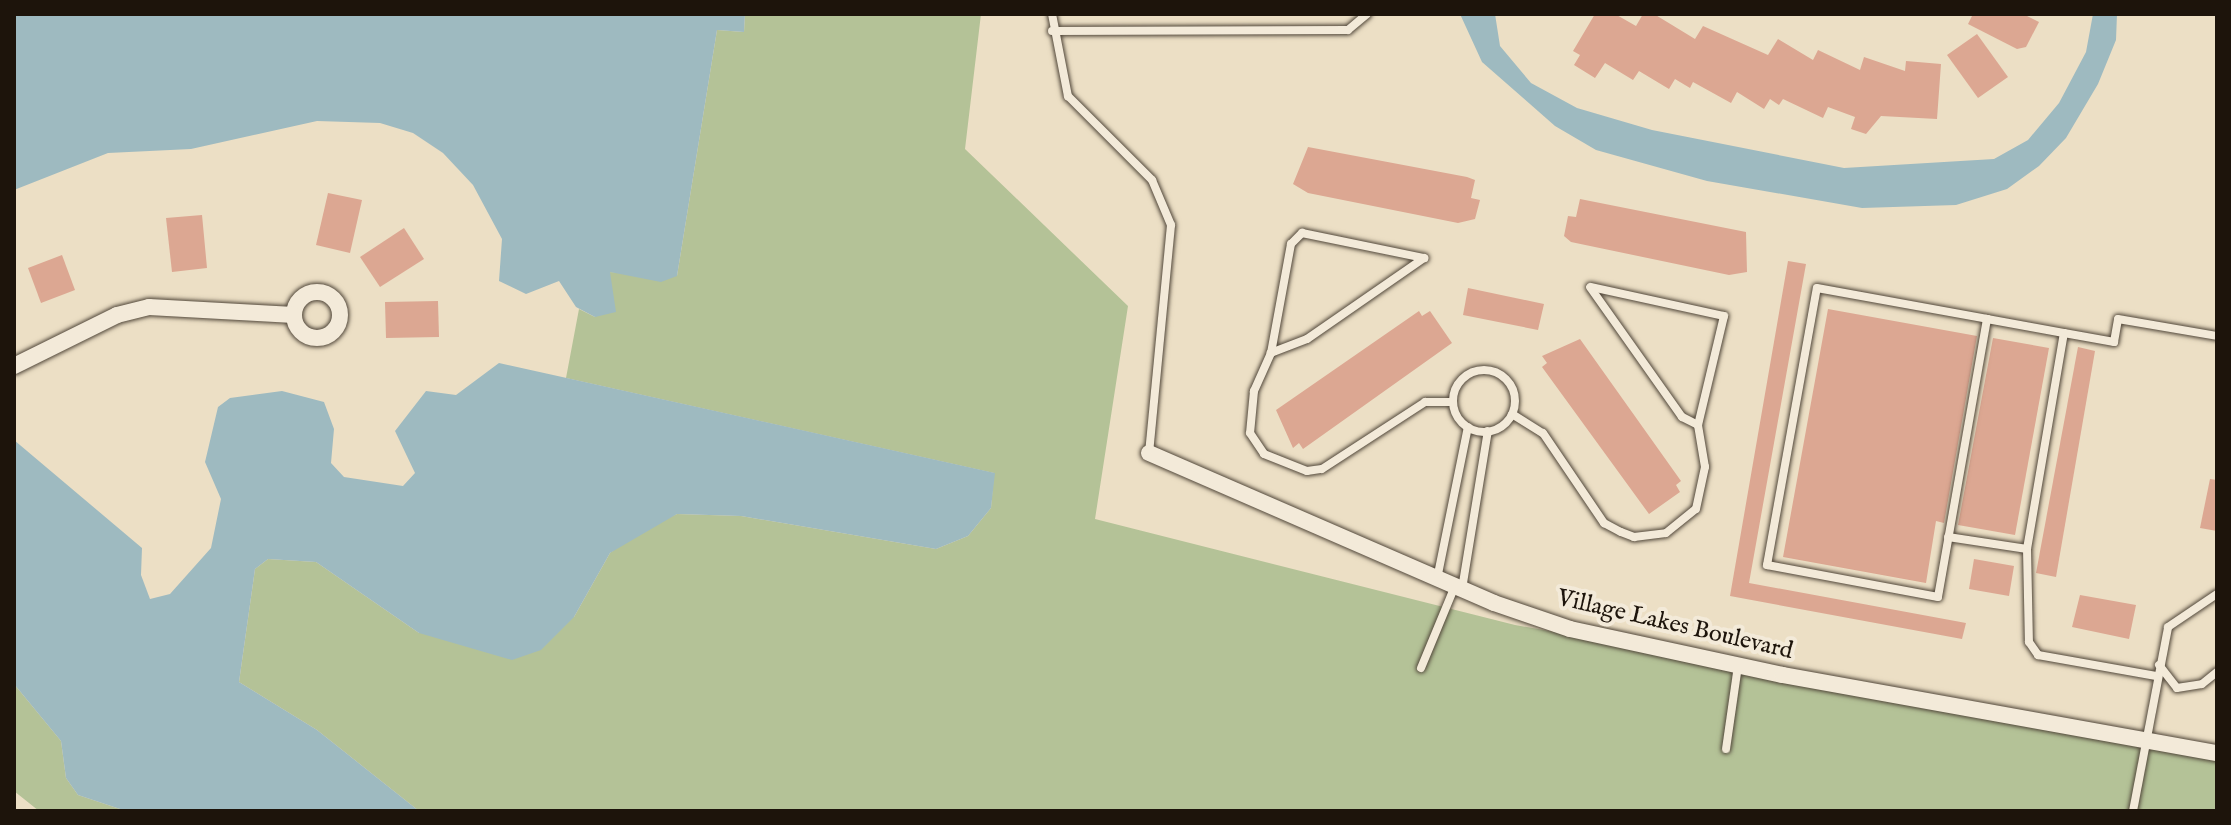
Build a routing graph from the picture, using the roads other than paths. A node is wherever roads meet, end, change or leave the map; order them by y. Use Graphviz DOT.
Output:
graph roads {
  1 [pos="1052,14"];
  2 [pos="1367,14"];
  3 [pos="1052,31"];
  4 [pos="294,315"];
  5 [pos="1987,319"];
  6 [pos="2064,333"];
  7 [pos="2217,336"];
  8 [pos="1271,353"];
  9 [pos="14,366"];
  10 [pos="1453,402"];
  11 [pos="1512,414"];
  12 [pos="1698,425"];
  13 [pos="1468,427"];
  14 [pos="1488,431"];
  15 [pos="1149,453"];
  16 [pos="1948,537"];
  17 [pos="2027,549"];
  18 [pos="1437,579"];
  19 [pos="1458,587"];
  20 [pos="2217,594"];
  21 [pos="2159,665"];
  22 [pos="1738,666"];
  23 [pos="1421,668"];
  24 [pos="2217,672"];
  25 [pos="2156,676"];
  26 [pos="2145,740"];
  27 [pos="1726,749"];
  28 [pos="2217,753"];
  29 [pos="2133,811"];
  1 -- 3 [label="lane"];
  2 -- 3 [label="lane"];
  3 -- 15 [label="lane"];
  4 -- 9 [label="street"];
  5 -- 6 [label="lane"];
  5 -- 16 [label="lane"];
  5 -- 16 [label="lane"];
  6 -- 7 [label="lane"];
  6 -- 17 [label="lane"];
  8 -- 8 [label="lane"];
  8 -- 10 [label="lane"];
  10 -- 11 [label="lane"];
  10 -- 13 [label="lane"];
  11 -- 12 [label="lane"];
  11 -- 14 [label="lane"];
  12 -- 12 [label="lane"];
  13 -- 14 [label="lane"];
  13 -- 18 [label="lane"];
  14 -- 19 [label="lane"];
  15 -- 18 [label="street, Village Lakes Boulevard"];
  16 -- 17 [label="lane"];
  17 -- 25 [label="lane"];
  18 -- 19 [label="street, Village Lakes Boulevard"];
  19 -- 22 [label="street, Village Lakes Boulevard"];
  19 -- 23 [label="lane"];
  20 -- 21 [label="lane"];
  21 -- 24 [label="lane"];
  21 -- 25 [label="lane"];
  22 -- 26 [label="street, Village Lakes Boulevard"];
  22 -- 27 [label="lane"];
  25 -- 26 [label="lane"];
  26 -- 28 [label="street, Village Lakes Boulevard"];
  26 -- 29 [label="lane"];
}
